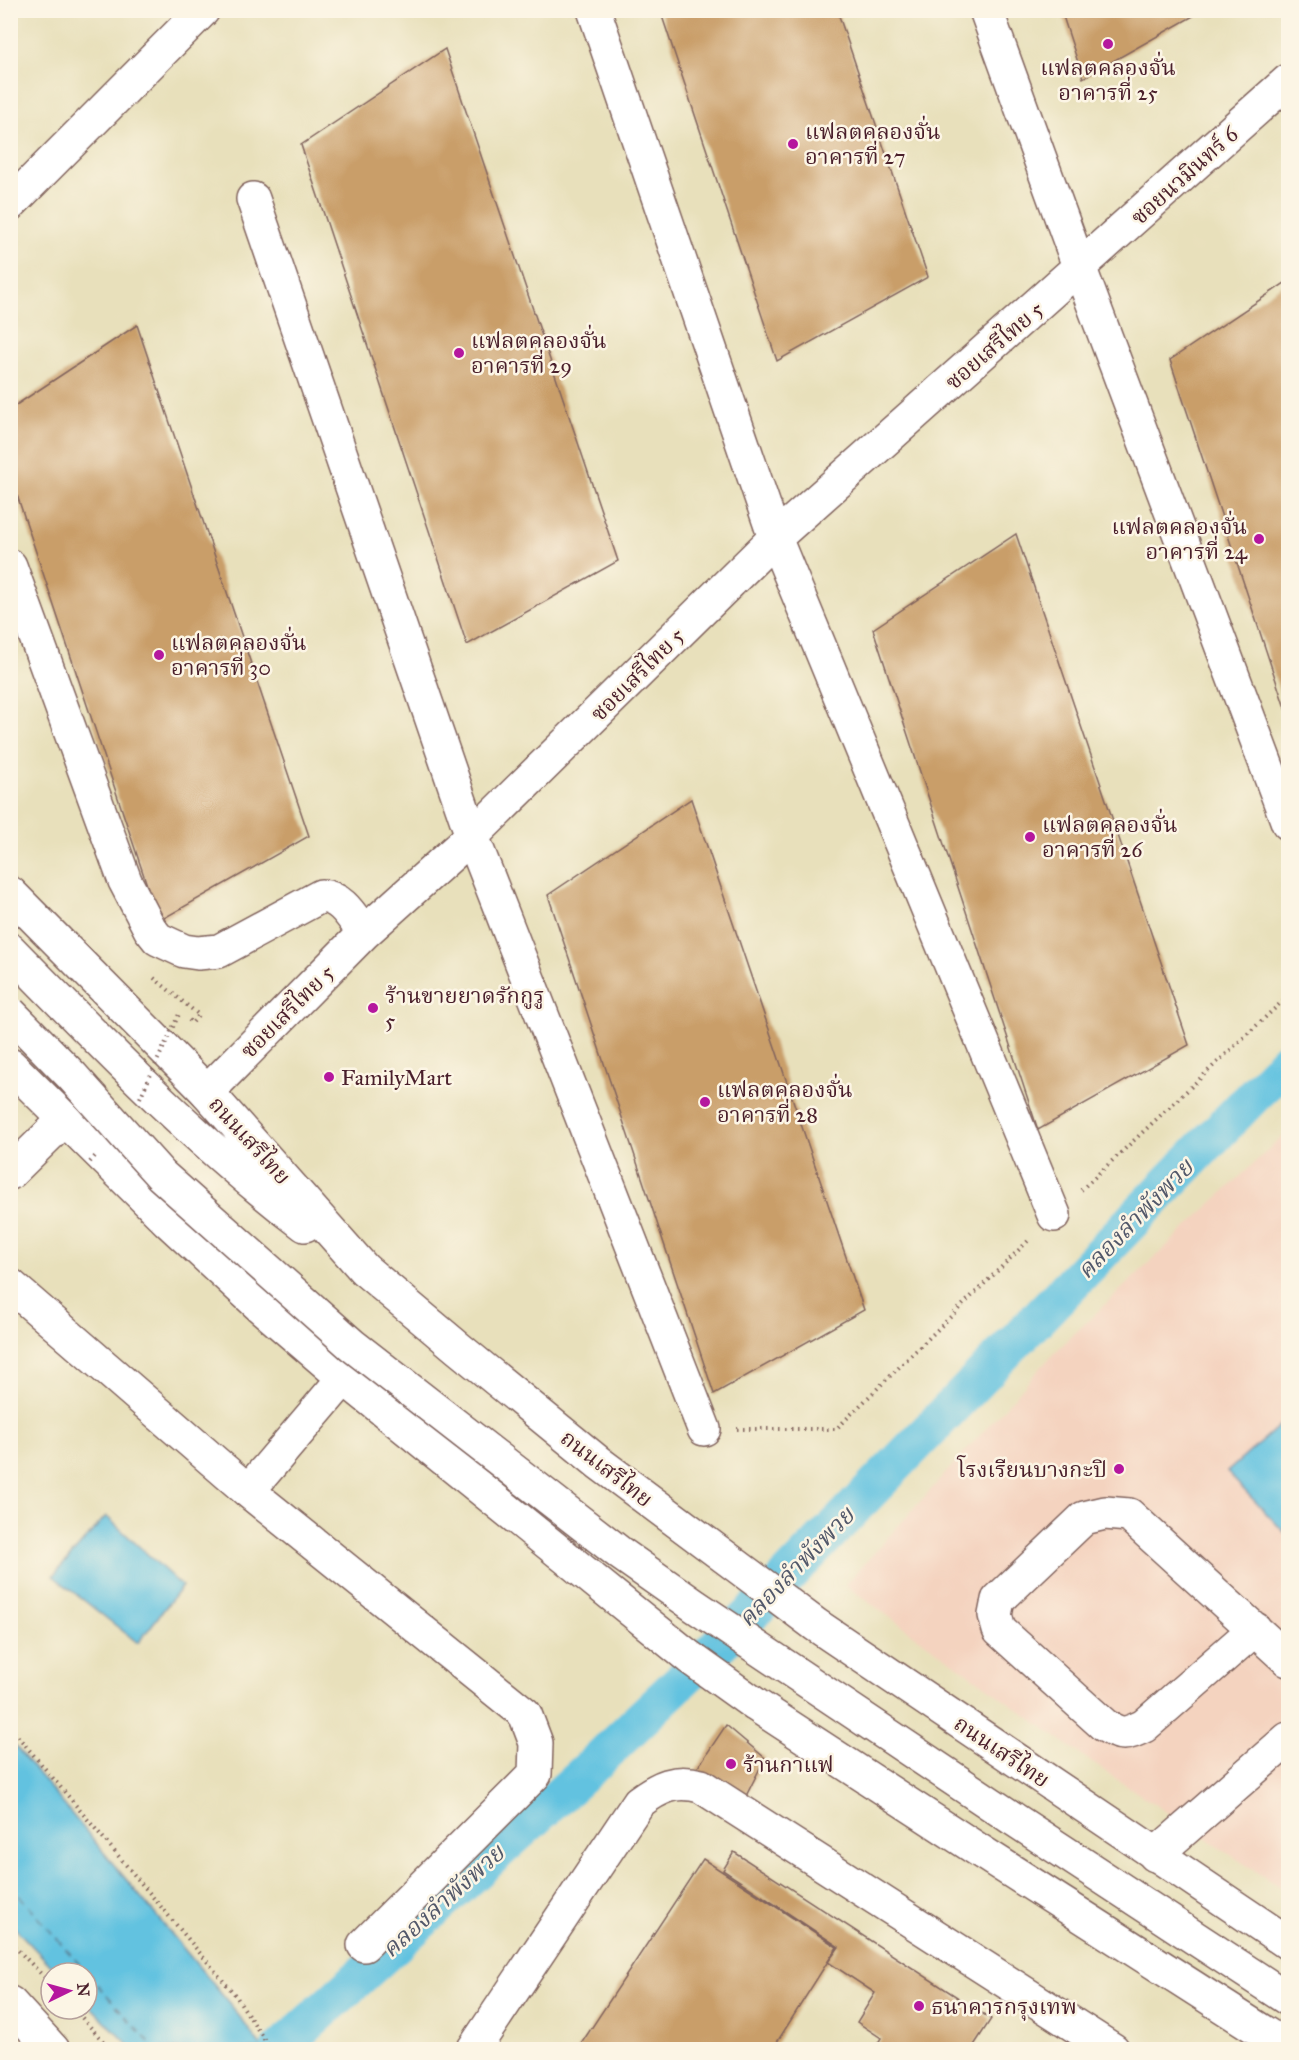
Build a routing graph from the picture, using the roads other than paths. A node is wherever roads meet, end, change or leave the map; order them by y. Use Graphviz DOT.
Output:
graph roads {
  1 [pos="203,10"];
  2 [pos="594,10"];
  3 [pos="986,10"];
  4 [pos="1288,81"];
  5 [pos="253,199"];
  6 [pos="10,204"];
  7 [pos="1080,269"];
  8 [pos="775,537"];
  9 [pos="10,566"];
  10 [pos="1288,823"];
  11 [pos="472,836"];
  12 [pos="10,892"];
  13 [pos="364,933"];
  14 [pos="10,950"];
  15 [pos="10,1012"];
  16 [pos="10,1065"];
  17 [pos="207,1092"];
  18 [pos="64,1120"];
  19 [pos="10,1173"];
  20 [pos="1054,1215"];
  21 [pos="364,1269"];
  22 [pos="10,1285"];
  23 [pos="344,1378"];
  24 [pos="704,1429"];
  25 [pos="248,1491"];
  26 [pos="1255,1629"];
  27 [pos="1288,1660"];
  28 [pos="1288,1739"];
  29 [pos="1155,1855"];
  30 [pos="1288,1943"];
  31 [pos="364,1945"];
  32 [pos="1288,1999"];
  33 [pos="10,2003"];
  34 [pos="1098,2045"];
  35 [pos="1288,2048"];
  36 [pos="53,2049"];
  37 [pos="473,2049"];
  1 -- 6 [label="street"];
  2 -- 8 [label="street"];
  3 -- 7 [label="street"];
  4 -- 7 [label="street, ซอยนวมินทร์ 6"];
  5 -- 11 [label="street"];
  7 -- 8 [label="street, ซอยเสรีไทย 5"];
  7 -- 10 [label="street"];
  8 -- 11 [label="street, ซอยเสรีไทย 5"];
  8 -- 20 [label="street"];
  9 -- 13 [label="street"];
  11 -- 13 [label="street, ซอยเสรีไทย 5"];
  11 -- 24 [label="street"];
  12 -- 17 [label="street, ถนนเสรีไทย"];
  13 -- 17 [label="street, ซอยเสรีไทย 5"];
  14 -- 21 [label="street"];
  15 -- 32 [label="street, bridge"];
  16 -- 18 [label="street"];
  17 -- 21 [label="street, ถนนเสรีไทย"];
  18 -- 19 [label="street"];
  18 -- 23 [label="street"];
  21 -- 29 [label="street, ถนนเสรีไทย"];
  22 -- 25 [label="street"];
  23 -- 25 [label="street"];
  23 -- 35 [label="street"];
  25 -- 31 [label="street"];
  26 -- 26 [label="street"];
  26 -- 27 [label="street"];
  28 -- 29 [label="street"];
  29 -- 30 [label="street, ถนนเสรีไทย"];
  33 -- 36 [label="street"];
  34 -- 37 [label="street"];
}
